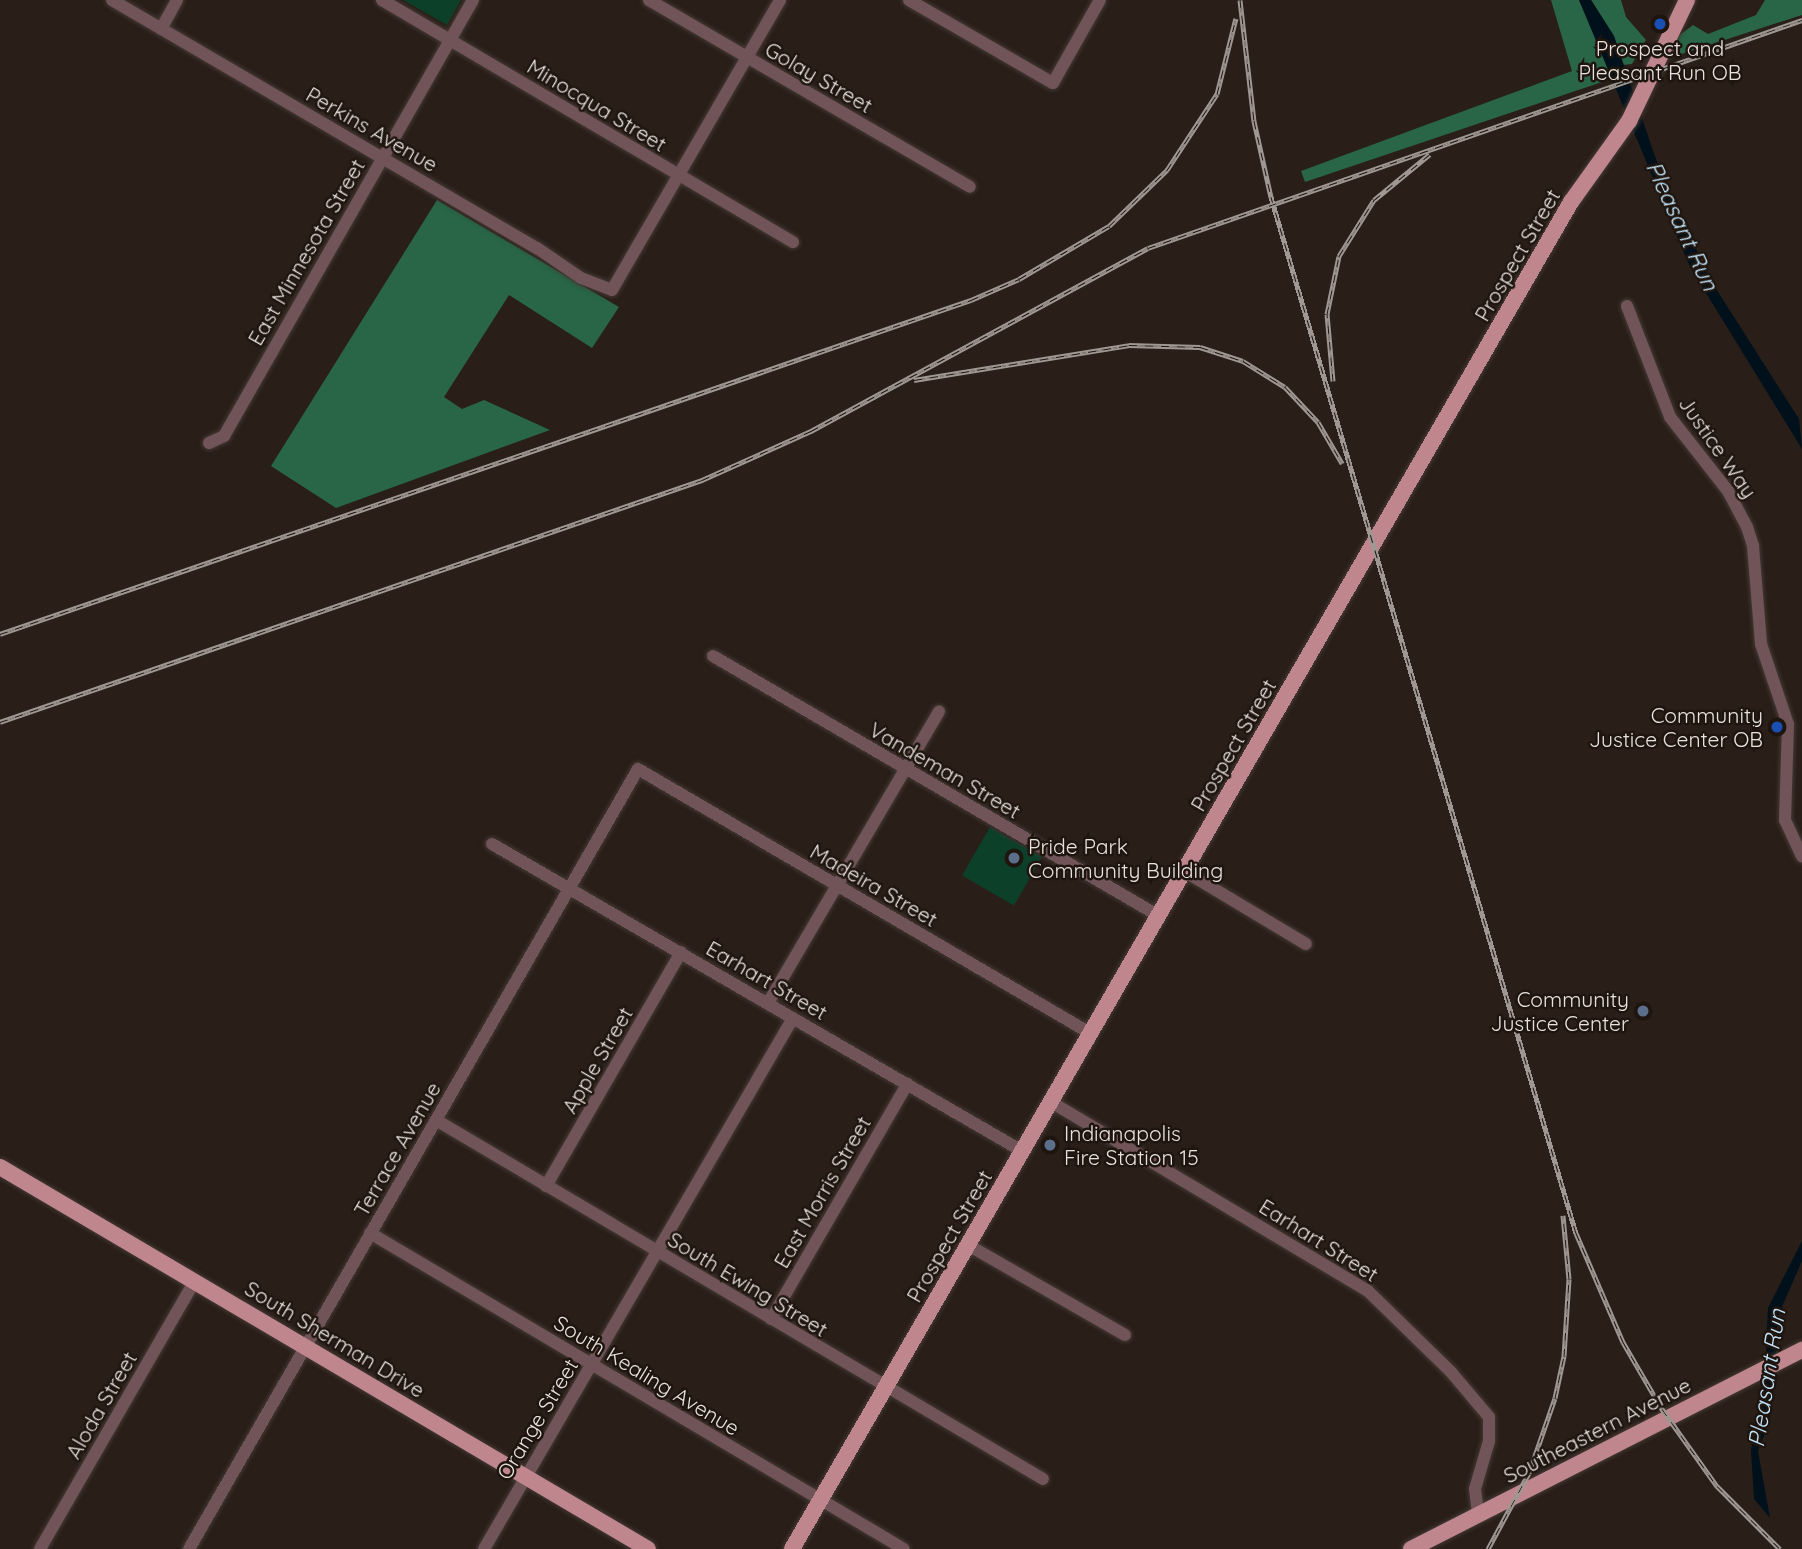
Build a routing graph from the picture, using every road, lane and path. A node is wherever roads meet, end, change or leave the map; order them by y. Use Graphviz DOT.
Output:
graph roads {
  1 [pos="112,0"];
  2 [pos="177,0"];
  3 [pos="382,0"];
  4 [pos="473,0"];
  5 [pos="649,0"];
  6 [pos="780,0"];
  7 [pos="909,0"];
  8 [pos="1100,0"];
  9 [pos="1687,0"];
  10 [pos="161,29"];
  11 [pos="450,40"];
  12 [pos="745,57"];
  13 [pos="382,158"];
  14 [pos="678,175"];
  15 [pos="970,187"];
  16 [pos="793,242"];
  17 [pos="1627,306"];
  18 [pos="209,443"];
  19 [pos="713,656"];
  20 [pos="939,712"];
  21 [pos="638,769"];
  22 [pos="907,769"];
  23 [pos="492,844"];
  24 [pos="1802,856"];
  25 [pos="1184,871"];
  26 [pos="836,886"];
  27 [pos="569,888"];
  28 [pos="1159,916"];
  29 [pos="1306,944"];
  30 [pos="681,952"];
  31 [pos="768,1003"];
  32 [pos="793,1018"];
  33 [pos="1090,1033"];
  34 [pos="907,1084"];
  35 [pos="1051,1102"];
  36 [pos="436,1120"];
  37 [pos="1022,1151"];
  38 [pos="0,1167"];
  39 [pos="546,1186"];
  40 [pos="370,1233"];
  41 [pos="968,1245"];
  42 [pos="657,1252"];
  43 [pos="195,1280"];
  44 [pos="771,1319"];
  45 [pos="1125,1335"];
  46 [pos="306,1345"];
  47 [pos="1796,1354"];
  48 [pos="592,1365"];
  49 [pos="886,1387"];
  50 [pos="526,1475"];
  51 [pos="1043,1479"];
  52 [pos="821,1500"];
  53 [pos="1478,1514"];
  54 [pos="40,1549"];
  55 [pos="189,1549"];
  56 [pos="484,1549"];
  57 [pos="648,1549"];
  58 [pos="792,1549"];
  59 [pos="904,1549"];
  60 [pos="1411,1549"];
  1 -- 10 [label="street, Perkins Avenue"];
  2 -- 10 [label="street"];
  3 -- 11 [label="street, Minocqua Street"];
  4 -- 11 [label="street, East Minnesota Street"];
  5 -- 12 [label="street, Golay Street"];
  6 -- 12 [label="street"];
  7 -- 8 [label="street"];
  9 -- 25 [label="main road, Prospect Street"];
  10 -- 13 [label="street, Perkins Avenue"];
  11 -- 13 [label="street, East Minnesota Street"];
  11 -- 14 [label="street, Minocqua Street"];
  12 -- 14 [label="street"];
  12 -- 15 [label="street, Golay Street"];
  13 -- 14 [label="street, Perkins Avenue"];
  13 -- 18 [label="street, East Minnesota Street"];
  14 -- 16 [label="street, Minocqua Street"];
  17 -- 24 [label="street, Justice Way"];
  19 -- 22 [label="street, Vandeman Street"];
  20 -- 22 [label="street"];
  21 -- 26 [label="street, Madeira Street"];
  21 -- 27 [label="street, Terrace Avenue"];
  22 -- 26 [label="street"];
  22 -- 28 [label="street, Vandeman Street"];
  23 -- 27 [label="street, Earhart Street"];
  25 -- 28 [label="main road, Prospect Street"];
  25 -- 29 [label="street"];
  26 -- 31 [label="street"];
  26 -- 33 [label="street, Madeira Street"];
  27 -- 30 [label="street, Earhart Street"];
  27 -- 36 [label="street, Terrace Avenue"];
  28 -- 33 [label="main road, Prospect Street"];
  30 -- 31 [label="street, Earhart Street"];
  30 -- 39 [label="street, Apple Street"];
  31 -- 32 [label="street, Earhart Street"];
  32 -- 34 [label="street, Earhart Street"];
  32 -- 42 [label="street, Orange Street"];
  33 -- 35 [label="main road, Prospect Street"];
  34 -- 37 [label="street, Earhart Street"];
  34 -- 44 [label="street, East Morris Street"];
  35 -- 37 [label="main road, Prospect Street"];
  35 -- 53 [label="street, Earhart Street"];
  36 -- 39 [label="street, South Ewing Street"];
  36 -- 40 [label="street, Terrace Avenue"];
  37 -- 41 [label="main road, Prospect Street"];
  38 -- 43 [label="main road, South Sherman Drive"];
  39 -- 42 [label="street, South Ewing Street"];
  40 -- 46 [label="street, Terrace Avenue"];
  40 -- 48 [label="street, South Kealing Avenue"];
  41 -- 45 [label="street"];
  41 -- 49 [label="main road, Prospect Street"];
  42 -- 44 [label="street, South Ewing Street"];
  42 -- 48 [label="street, Orange Street"];
  43 -- 46 [label="main road, South Sherman Drive"];
  43 -- 54 [label="street, Aloda Street"];
  44 -- 49 [label="street, South Ewing Street"];
  46 -- 50 [label="main road, South Sherman Drive"];
  46 -- 55 [label="street, Terrace Avenue"];
  47 -- 53 [label="main road, Southeastern Avenue"];
  48 -- 50 [label="street, Orange Street"];
  48 -- 52 [label="street, South Kealing Avenue"];
  49 -- 51 [label="street, South Ewing Street"];
  49 -- 52 [label="main road, Prospect Street"];
  50 -- 56 [label="street, Orange Street"];
  50 -- 57 [label="main road, South Sherman Drive"];
  52 -- 58 [label="main road, Prospect Street"];
  52 -- 59 [label="street, South Kealing Avenue"];
  53 -- 60 [label="main road, Southeastern Avenue"];
}
